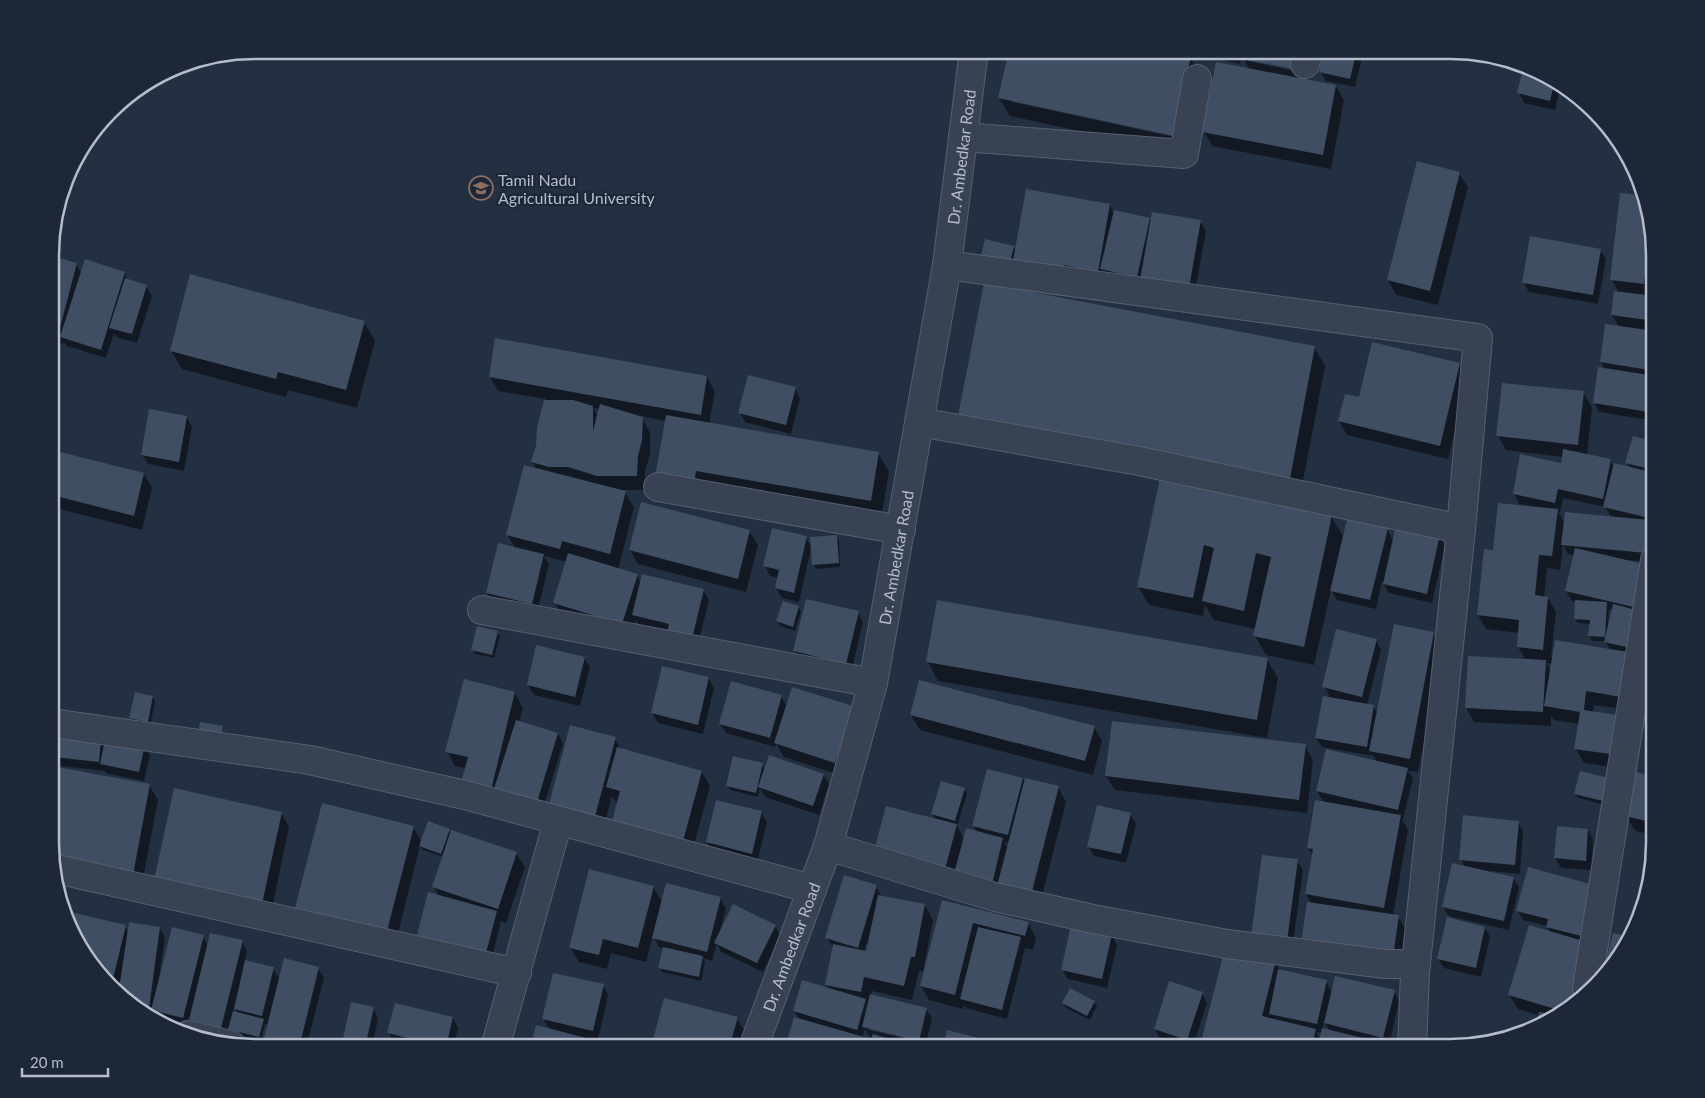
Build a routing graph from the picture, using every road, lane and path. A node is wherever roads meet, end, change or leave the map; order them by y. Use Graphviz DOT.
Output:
graph roads {
  1 [pos="973,59"];
  2 [pos="1197,79"];
  3 [pos="963,137"];
  4 [pos="947,265"];
  5 [pos="919,422"];
  6 [pos="658,487"];
  7 [pos="1461,529"];
  8 [pos="901,530"];
  9 [pos="482,610"];
  10 [pos="1646,617"];
  11 [pos="873,683"];
  12 [pos="59,724"];
  13 [pos="558,821"];
  14 [pos="828,846"];
  15 [pos="60,870"];
  16 [pos="812,889"];
  17 [pos="1416,964"];
  18 [pos="516,972"];
  19 [pos="1588,983"];
  20 [pos="498,1039"];
  21 [pos="756,1039"];
  22 [pos="1412,1039"];
  1 -- 3 [label="street, Dr. Ambedkar Road"];
  2 -- 3 [label="street"];
  3 -- 4 [label="street, Dr. Ambedkar Road"];
  4 -- 5 [label="street, Dr. Ambedkar Road"];
  4 -- 7 [label="street"];
  5 -- 7 [label="street"];
  5 -- 8 [label="street, Dr. Ambedkar Road"];
  6 -- 8 [label="street"];
  7 -- 17 [label="street"];
  8 -- 11 [label="street, Dr. Ambedkar Road"];
  9 -- 11 [label="street"];
  10 -- 19 [label="street"];
  11 -- 14 [label="street, Dr. Ambedkar Road"];
  12 -- 13 [label="street"];
  13 -- 16 [label="street"];
  13 -- 18 [label="street"];
  14 -- 16 [label="street, Dr. Ambedkar Road"];
  14 -- 17 [label="street"];
  15 -- 18 [label="street"];
  16 -- 21 [label="street, Dr. Ambedkar Road"];
  17 -- 22 [label="street"];
  18 -- 20 [label="street"];
}
